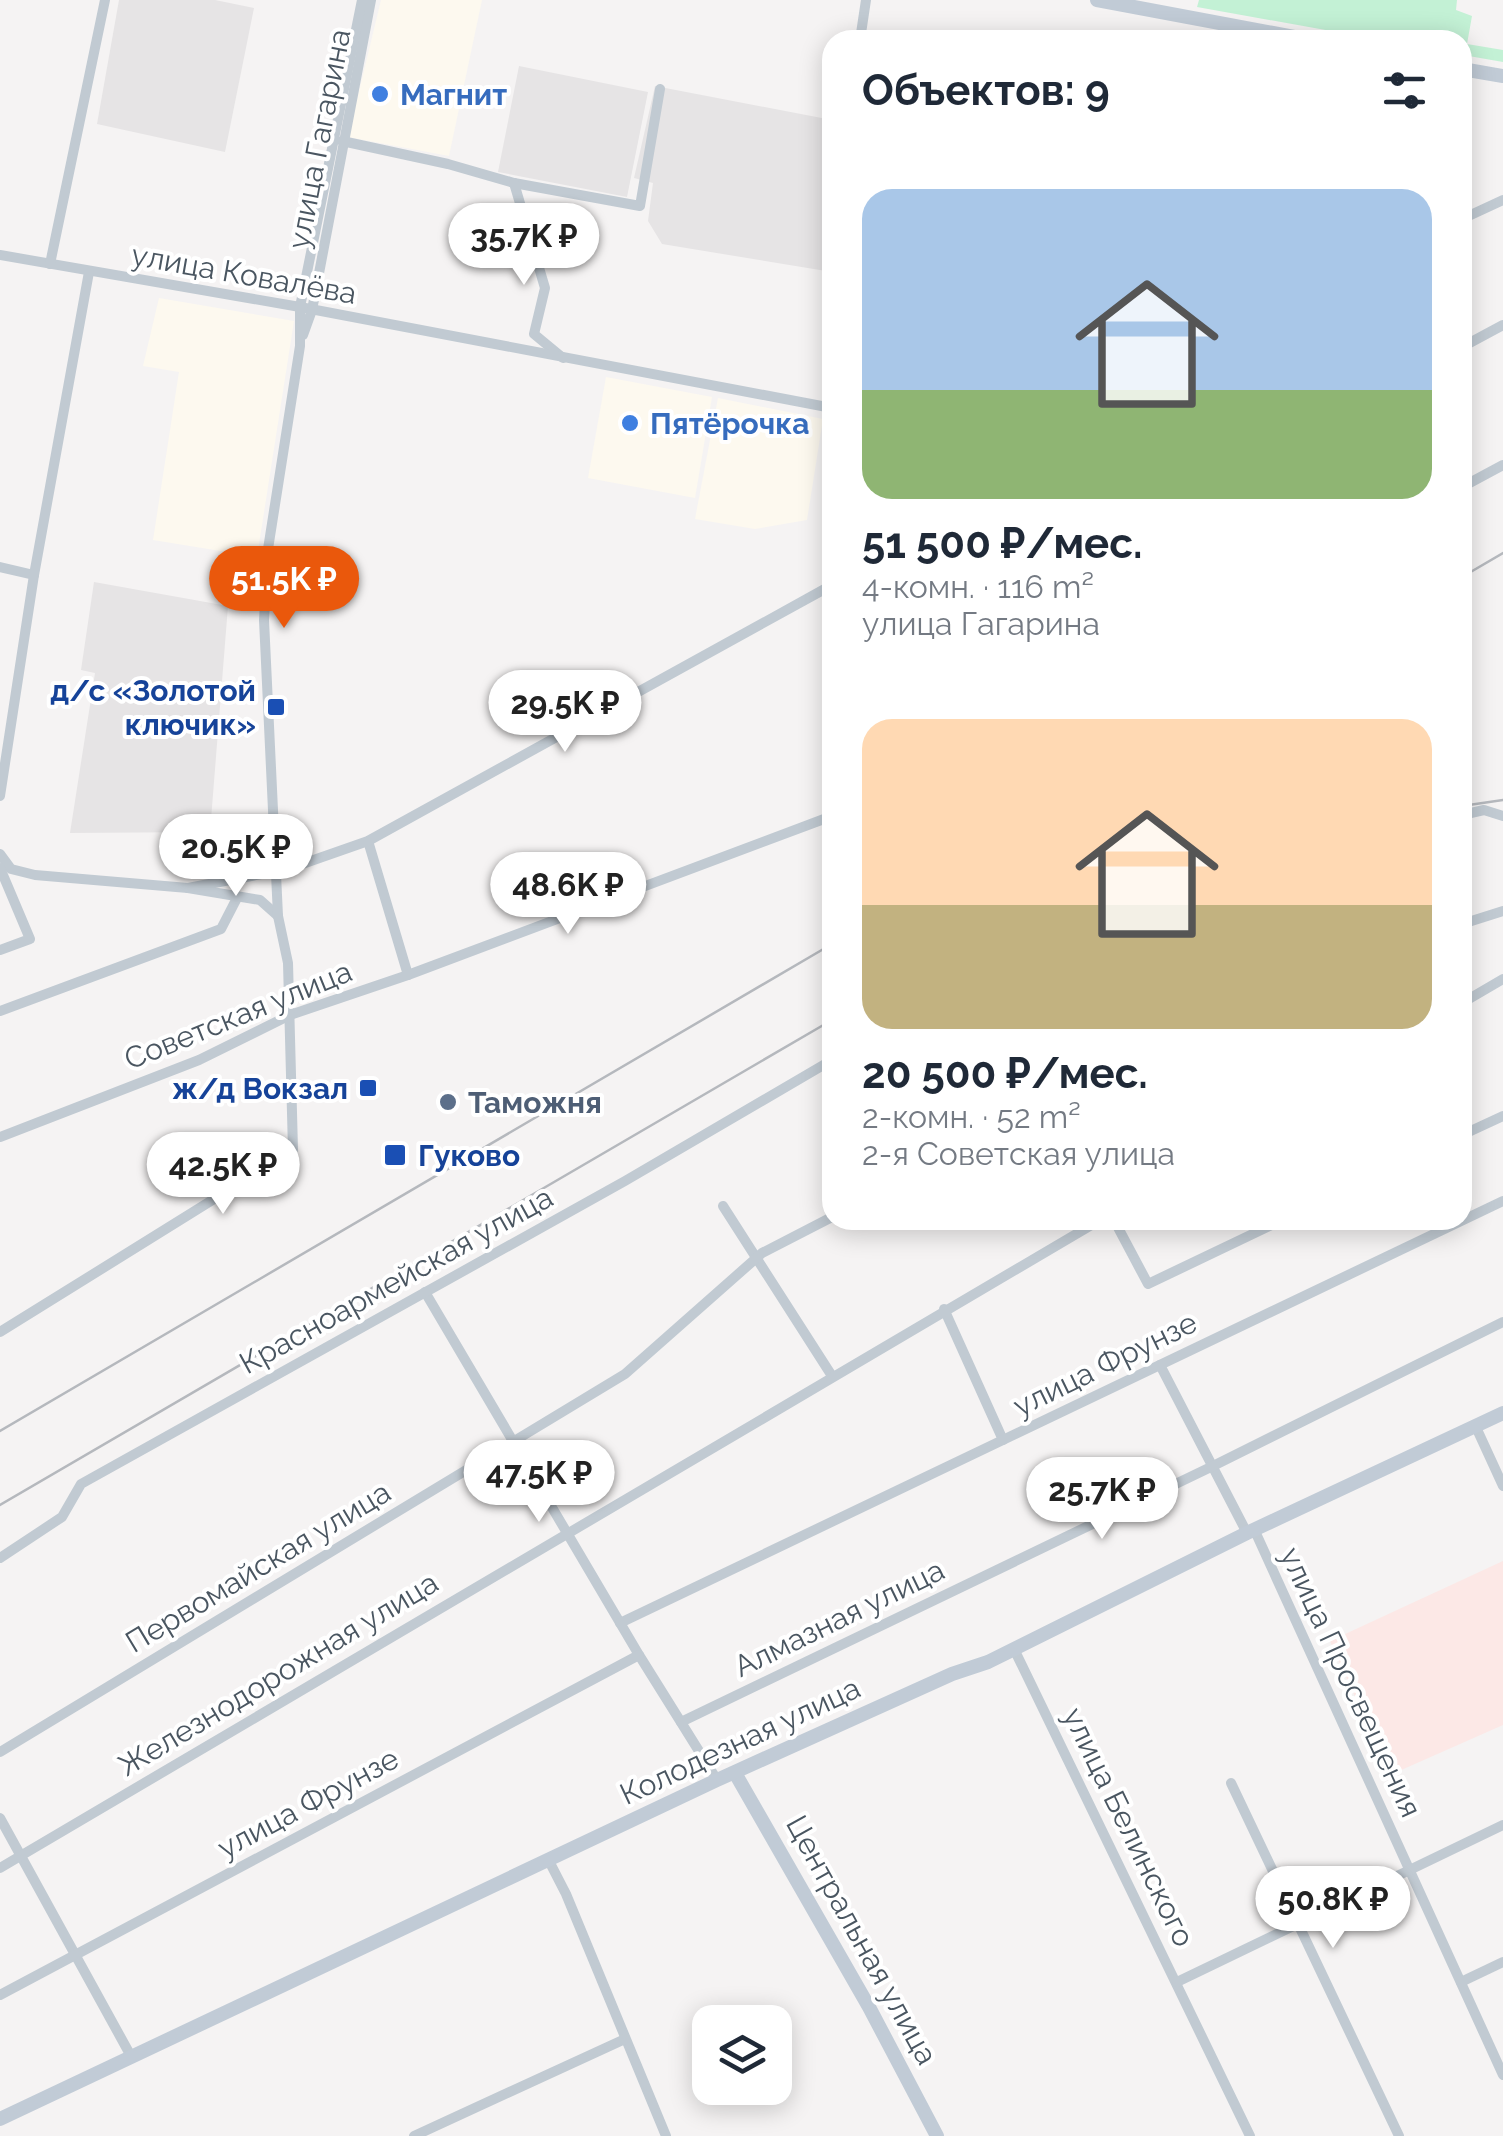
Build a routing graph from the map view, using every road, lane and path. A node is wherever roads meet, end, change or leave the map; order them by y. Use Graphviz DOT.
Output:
graph roads {
  1 [pos="105,0"];
  2 [pos="362,0"];
  3 [pos="371,0"];
  4 [pos="866,0"];
  5 [pos="1097,0"];
  6 [pos="862,30"];
  7 [pos="1255,30"];
  8 [pos="1472,71"];
  9 [pos="1503,76"];
  10 [pos="660,89"];
  11 [pos="342,141"];
  12 [pos="514,183"];
  13 [pos="1503,200"];
  14 [pos="1472,215"];
  15 [pos="0,255"];
  16 [pos="50,264"];
  17 [pos="89,272"];
  18 [pos="306,309"];
  19 [pos="1503,325"];
  20 [pos="1472,342"];
  21 [pos="564,359"];
  22 [pos="822,406"];
  23 [pos="1503,465"];
  24 [pos="1472,482"];
  25 [pos="0,567"];
  26 [pos="34,574"];
  27 [pos="822,595"];
  28 [pos="0,794"];
  29 [pos="1472,813"];
  30 [pos="1503,816"];
  31 [pos="822,820"];
  32 [pos="368,841"];
  33 [pos="0,854"];
  34 [pos="0,868"];
  35 [pos="276,871"];
  36 [pos="188,888"];
  37 [pos="238,898"];
  38 [pos="1503,911"];
  39 [pos="278,916"];
  40 [pos="1472,921"];
  41 [pos="0,950"];
  42 [pos="408,976"];
  43 [pos="1503,979"];
  44 [pos="1472,997"];
  45 [pos="0,1010"];
  46 [pos="290,1015"];
  47 [pos="822,1066"];
  48 [pos="1503,1116"];
  49 [pos="1472,1130"];
  50 [pos="0,1137"];
  51 [pos="1503,1201"];
  52 [pos="723,1206"];
  53 [pos="1472,1216"];
  54 [pos="822,1222"];
  55 [pos="1083,1230"];
  56 [pos="1119,1230"];
  57 [pos="1261,1230"];
  58 [pos="1443,1230"];
  59 [pos="756,1258"];
  60 [pos="425,1292"];
  61 [pos="944,1310"];
  62 [pos="1503,1322"];
  63 [pos="0,1332"];
  64 [pos="1160,1366"];
  65 [pos="832,1376"];
  66 [pos="1503,1412"];
  67 [pos="1476,1425"];
  68 [pos="1004,1440"];
  69 [pos="514,1442"];
  70 [pos="1212,1466"];
  71 [pos="1503,1486"];
  72 [pos="1250,1531"];
  73 [pos="566,1532"];
  74 [pos="0,1558"];
  75 [pos="620,1622"];
  76 [pos="1014,1650"];
  77 [pos="639,1656"];
  78 [pos="681,1722"];
  79 [pos="0,1752"];
  80 [pos="735,1773"];
  81 [pos="717,1780"];
  82 [pos="1231,1782"];
  83 [pos="0,1818"];
  84 [pos="1503,1825"];
  85 [pos="22,1855"];
  86 [pos="548,1861"];
  87 [pos="0,1868"];
  88 [pos="1409,1869"];
  89 [pos="1298,1922"];
  90 [pos="76,1955"];
  91 [pos="1503,1962"];
  92 [pos="1177,1982"];
  93 [pos="1460,1982"];
  94 [pos="0,1995"];
  95 [pos="625,2040"];
  96 [pos="132,2058"];
  97 [pos="1503,2075"];
  98 [pos="0,2119"];
  99 [pos="432,2132"];
  100 [pos="414,2136"];
  101 [pos="666,2136"];
  102 [pos="937,2136"];
  103 [pos="1250,2136"];
  104 [pos="1399,2136"];
  1 -- 16 [label="street"];
  2 -- 18 [label="street, улица Гагарина"];
  3 -- 11 [label="street, улица Гагарина"];
  4 -- 6 [label="street"];
  5 -- 7 [label="main road"];
  8 -- 9 [label="main road"];
  10 -- 12 [label="street"];
  11 -- 12 [label="street"];
  11 -- 18 [label="street, улица Гагарина"];
  12 -- 21 [label="street"];
  13 -- 14 [label="street"];
  15 -- 16 [label="street, улица Ковалёва"];
  16 -- 17 [label="street, улица Ковалёва"];
  17 -- 18 [label="street, улица Ковалёва"];
  17 -- 26 [label="street"];
  18 -- 21 [label="street, улица Ковалёва"];
  18 -- 35 [label="street, улица Гагарина"];
  19 -- 20 [label="street"];
  21 -- 22 [label="street, улица Ковалёва"];
  23 -- 24 [label="street"];
  25 -- 26 [label="street"];
  26 -- 28 [label="street"];
  27 -- 32 [label="street"];
  29 -- 30 [label="street"];
  31 -- 42 [label="street, Советская улица"];
  32 -- 35 [label="street"];
  32 -- 42 [label="street"];
  33 -- 36 [label="street"];
  34 -- 41 [label="street"];
  35 -- 36 [label="street"];
  35 -- 39 [label="street, улица Гагарина"];
  36 -- 37 [label="street"];
  37 -- 39 [label="street"];
  37 -- 45 [label="street"];
  38 -- 40 [label="street"];
  39 -- 46 [label="street, улица Гагарина"];
  42 -- 46 [label="street, Советская улица"];
  43 -- 44 [label="street"];
  46 -- 50 [label="street, Советская улица"];
  46 -- 63 [label="street, улица Гагарина"];
  47 -- 60 [label="street, Красноармейская улица"];
  48 -- 49 [label="street"];
  51 -- 53 [label="street, улица Фрунзе"];
  52 -- 59 [label="street"];
  54 -- 59 [label="street, Первомайская улица"];
  55 -- 61 [label="street, Железнодорожная улица"];
  56 -- 57 [label="street"];
  58 -- 64 [label="street, улица Фрунзе"];
  59 -- 65 [label="street"];
  59 -- 69 [label="street, Первомайская улица"];
  60 -- 69 [label="street"];
  60 -- 74 [label="street, Красноармейская улица"];
  61 -- 65 [label="street, Железнодорожная улица"];
  61 -- 68 [label="street"];
  62 -- 70 [label="street, Алмазная улица"];
  64 -- 68 [label="street, улица Фрунзе"];
  64 -- 70 [label="street, улица Просвещения"];
  65 -- 73 [label="street, Железнодорожная улица"];
  66 -- 67 [label="main road, Колодезная улица"];
  67 -- 71 [label="street"];
  67 -- 72 [label="main road, Колодезная улица"];
  68 -- 75 [label="street, улица Фрунзе"];
  69 -- 73 [label="street"];
  69 -- 79 [label="street, Первомайская улица"];
  70 -- 72 [label="street, улица Просвещения"];
  70 -- 78 [label="street, Алмазная улица"];
  72 -- 76 [label="main road, Колодезная улица"];
  72 -- 88 [label="street, улица Просвещения"];
  73 -- 75 [label="street"];
  73 -- 85 [label="street, Железнодорожная улица"];
  75 -- 77 [label="street"];
  76 -- 80 [label="main road, Колодезная улица"];
  76 -- 92 [label="street, улица Белинского"];
  77 -- 78 [label="street"];
  77 -- 90 [label="street, улица Фрунзе"];
  78 -- 81 [label="street"];
  80 -- 81 [label="main road, Колодезная улица"];
  80 -- 102 [label="main road, Центральная улица"];
  81 -- 86 [label="main road, Колодезная улица"];
  82 -- 89 [label="street"];
  83 -- 85 [label="street"];
  84 -- 88 [label="street"];
  85 -- 87 [label="street, Железнодорожная улица"];
  85 -- 90 [label="street"];
  86 -- 95 [label="street"];
  86 -- 96 [label="main road, Колодезная улица"];
  88 -- 89 [label="street"];
  88 -- 93 [label="street, улица Просвещения"];
  89 -- 92 [label="street"];
  89 -- 104 [label="street"];
  90 -- 94 [label="street, улица Фрунзе"];
  90 -- 96 [label="street"];
  91 -- 93 [label="street"];
  92 -- 103 [label="street, улица Белинского"];
  93 -- 97 [label="street, улица Просвещения"];
  95 -- 99 [label="street"];
  95 -- 101 [label="street"];
  96 -- 98 [label="main road, Колодезная улица"];
  99 -- 100 [label="street"];
}
